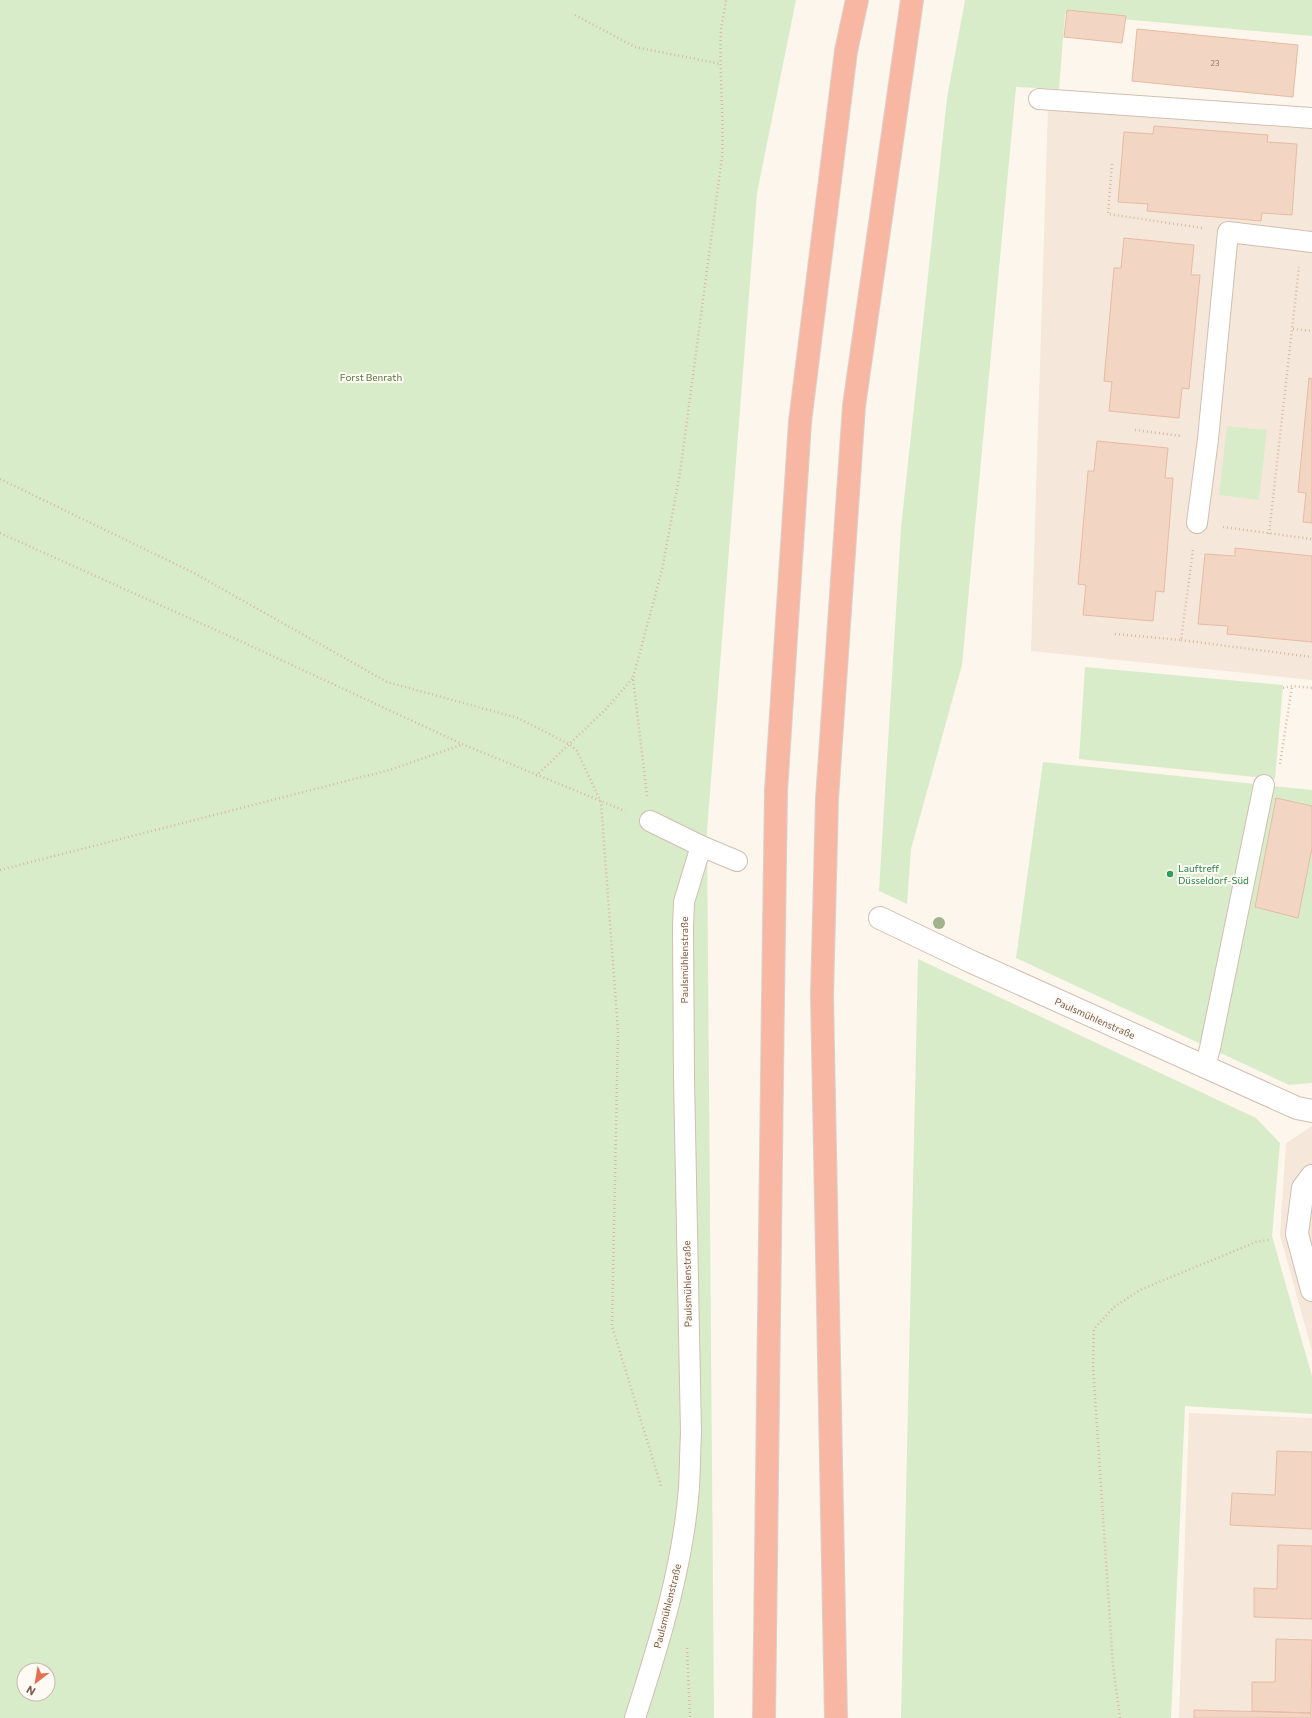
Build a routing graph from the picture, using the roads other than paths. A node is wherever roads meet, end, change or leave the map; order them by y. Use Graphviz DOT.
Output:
graph roads {
  1 [pos="857,0"];
  2 [pos="912,0"];
  3 [pos="1039,98"];
  4 [pos="1312,118"];
  5 [pos="1308,241"];
  6 [pos="1197,523"];
  7 [pos="1264,785"];
  8 [pos="650,821"];
  9 [pos="700,846"];
  10 [pos="737,861"];
  11 [pos="880,918"];
  12 [pos="1205,1067"];
  13 [pos="1312,1111"];
  14 [pos="1312,1176"];
  15 [pos="1312,1290"];
  16 [pos="635,1718"];
  17 [pos="764,1718"];
  18 [pos="836,1718"];
  1 -- 17 [label="highway, bridge"];
  2 -- 18 [label="highway, bridge"];
  3 -- 4 [label="lane"];
  5 -- 6 [label="lane"];
  7 -- 12 [label="lane"];
  8 -- 9 [label="lane"];
  9 -- 10 [label="lane"];
  9 -- 16 [label="lane, Paulsmühlenstraße"];
  11 -- 12 [label="street, Paulsmühlenstraße"];
  12 -- 13 [label="street, Paulsmühlenstraße"];
  14 -- 15 [label="street"];
}
